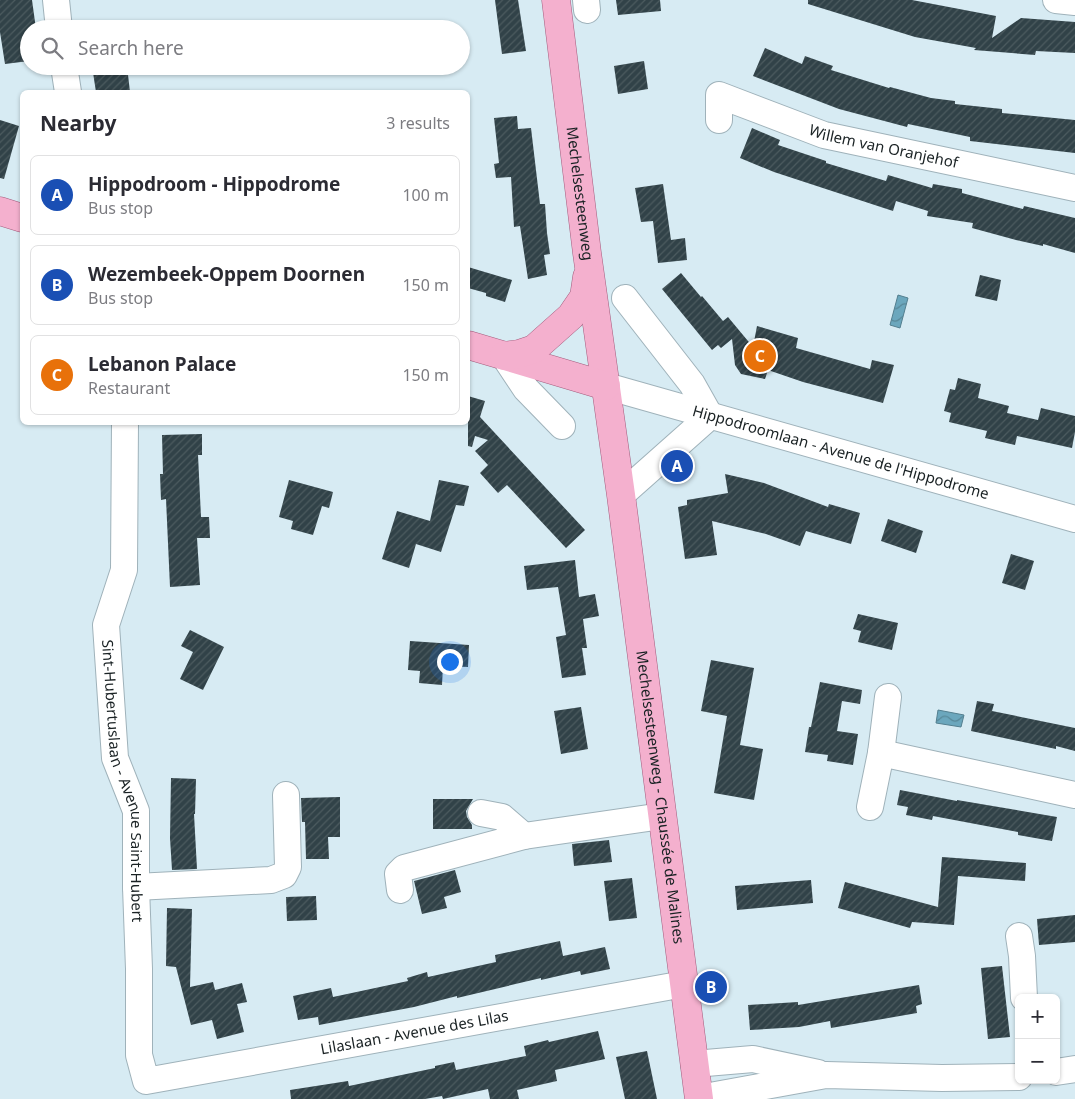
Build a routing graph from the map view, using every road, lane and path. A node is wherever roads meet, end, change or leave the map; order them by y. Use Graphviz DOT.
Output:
graph roads {
  1 [pos="56,0"];
  2 [pos="556,0"];
  3 [pos="1056,0"];
  4 [pos="1075,2"];
  5 [pos="58,20"];
  6 [pos="65,75"];
  7 [pos="68,90"];
  8 [pos="718,120"];
  9 [pos="1075,188"];
  10 [pos="0,212"];
  11 [pos="20,217"];
  12 [pos="587,253"];
  13 [pos="625,298"];
  14 [pos="470,346"];
  15 [pos="504,356"];
  16 [pos="606,386"];
  17 [pos="710,416"];
  18 [pos="125,425"];
  19 [pos="562,426"];
  20 [pos="621,495"];
  21 [pos="1075,519"];
  22 [pos="888,697"];
  23 [pos="880,752"];
  24 [pos="286,794"];
  25 [pos="1075,795"];
  26 [pos="870,807"];
  27 [pos="481,813"];
  28 [pos="662,816"];
  29 [pos="524,836"];
  30 [pos="136,886"];
  31 [pos="400,890"];
  32 [pos="1019,936"];
  33 [pos="684,984"];
  34 [pos="1024,994"];
  35 [pos="694,1064"];
  36 [pos="1075,1069"];
  37 [pos="1060,1071"];
  38 [pos="826,1075"];
  39 [pos="1015,1078"];
  40 [pos="146,1081"];
  41 [pos="954,1088"];
  42 [pos="699,1098"];
  1 -- 5 [label="street"];
  2 -- 12 [label="main road, Mechelsesteenweg"];
  3 -- 4 [label="street"];
  6 -- 7 [label="street"];
  8 -- 9 [label="street, Willem van Oranjehof"];
  10 -- 11 [label="main road"];
  12 -- 15 [label="main road"];
  12 -- 16 [label="main road, Mechelsesteenweg"];
  13 -- 17 [label="street"];
  14 -- 15 [label="main road"];
  15 -- 16 [label="main road"];
  15 -- 19 [label="street"];
  16 -- 17 [label="street, Hippodroomlaan - Avenue de l'Hippodrome"];
  16 -- 20 [label="main road, Mechelsesteenweg - Chaussée de Malines"];
  17 -- 20 [label="street"];
  17 -- 21 [label="street, Hippodroomlaan - Avenue de l'Hippodrome"];
  18 -- 30 [label="street, Sint-Hubertuslaan - Avenue Saint-Hubert"];
  20 -- 28 [label="main road, Mechelsesteenweg - Chaussée de Malines"];
  22 -- 23 [label="street"];
  23 -- 25 [label="street"];
  23 -- 26 [label="street"];
  24 -- 30 [label="street"];
  27 -- 29 [label="street"];
  28 -- 29 [label="street"];
  28 -- 33 [label="main road, Mechelsesteenweg - Chaussée de Malines"];
  29 -- 31 [label="street"];
  30 -- 40 [label="street, Sint-Hubertuslaan - Avenue Saint-Hubert"];
  32 -- 34 [label="street"];
  33 -- 35 [label="main road, Mechelsesteenweg - Chaussée de Malines"];
  33 -- 40 [label="street, Lilaslaan - Avenue des Lilas"];
  35 -- 38 [label="street"];
  35 -- 42 [label="main road, Mechelsesteenweg - Chaussée de Malines"];
  36 -- 37 [label="street"];
  38 -- 41 [label="street"];
  38 -- 42 [label="street"];
  39 -- 41 [label="street"];
}
